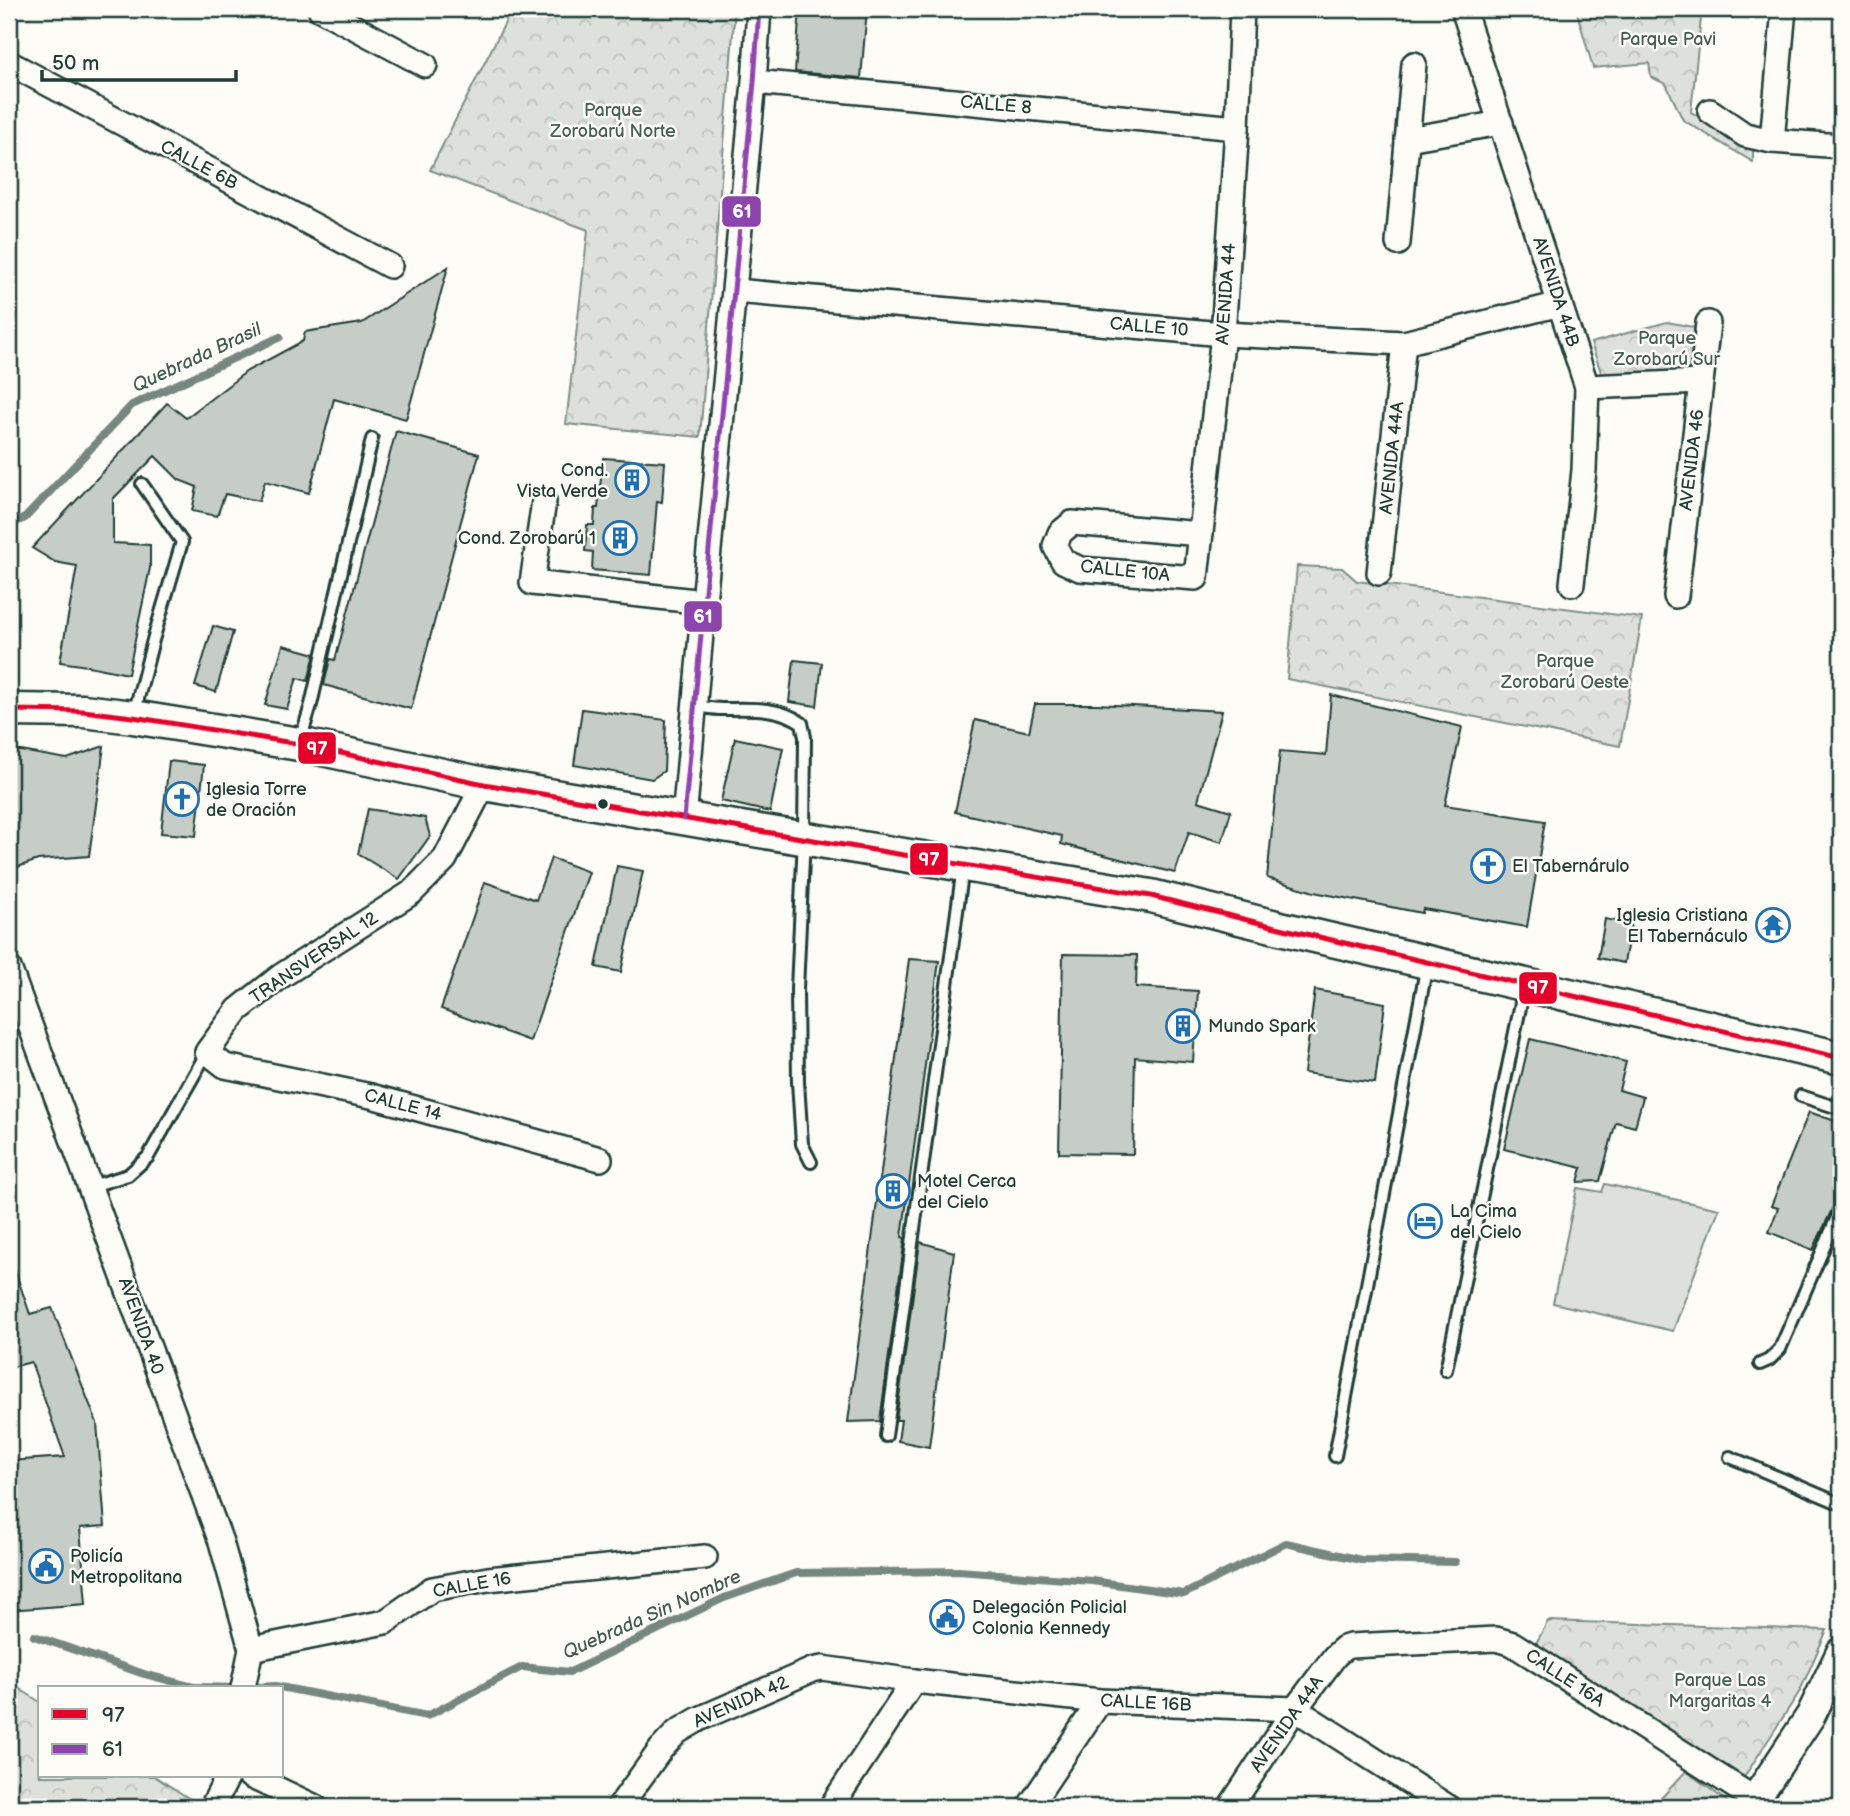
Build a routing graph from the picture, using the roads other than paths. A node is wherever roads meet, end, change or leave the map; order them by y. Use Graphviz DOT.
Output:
graph roads {
  1 [pos="320,9"];
  2 [pos="759,9"];
  3 [pos="1242,9"];
  4 [pos="1463,9"];
  5 [pos="1784,9"];
  6 [pos="9,63"];
  7 [pos="1414,64"];
  8 [pos="425,65"];
  9 [pos="754,82"];
  10 [pos="1710,111"];
  11 [pos="1501,123"];
  12 [pos="1237,128"];
  13 [pos="1407,139"];
  14 [pos="1772,141"];
  15 [pos="1841,146"];
  16 [pos="1398,243"];
  17 [pos="390,266"];
  18 [pos="735,290"];
  19 [pos="1560,304"];
  20 [pos="1708,323"];
  21 [pos="1223,334"];
  22 [pos="1404,343"];
  23 [pos="1701,382"];
  24 [pos="1587,387"];
  25 [pos="372,439"];
  26 [pos="142,484"];
  27 [pos="544,501"];
  28 [pos="1201,534"];
  29 [pos="1379,573"];
  30 [pos="1196,578"];
  31 [pos="1572,584"];
  32 [pos="1676,596"];
  33 [pos="704,602"];
  34 [pos="695,706"];
  35 [pos="9,710"];
  36 [pos="133,717"];
  37 [pos="299,744"];
  38 [pos="484,784"];
  39 [pos="684,819"];
  40 [pos="804,838"];
  41 [pos="963,864"];
  42 [pos="1427,961"];
  43 [pos="9,968"];
  44 [pos="1525,985"];
  45 [pos="207,1052"];
  46 [pos="1841,1058"];
  47 [pos="1801,1096"];
  48 [pos="1841,1109"];
  49 [pos="600,1159"];
  50 [pos="811,1162"];
  51 [pos="89,1186"];
  52 [pos="1841,1208"];
  53 [pos="1760,1364"];
  54 [pos="1446,1370"];
  55 [pos="886,1436"];
  56 [pos="1335,1456"];
  57 [pos="1730,1457"];
  58 [pos="1841,1504"];
  59 [pos="705,1557"];
  60 [pos="1350,1646"];
  61 [pos="251,1648"];
  62 [pos="1841,1652"];
  63 [pos="817,1669"];
  64 [pos="914,1681"];
  65 [pos="243,1686"];
  66 [pos="1100,1701"];
  67 [pos="1295,1709"];
  68 [pos="227,1778"];
  69 [pos="254,1778"];
  70 [pos="1753,1803"];
  71 [pos="1436,1804"];
  72 [pos="212,1807"];
  73 [pos="315,1807"];
  74 [pos="619,1807"];
  75 [pos="831,1807"];
  76 [pos="1029,1807"];
  77 [pos="1230,1807"];
  1 -- 8 [label="street"];
  2 -- 9 [label="street"];
  3 -- 12 [label="street, AVENIDA 44"];
  4 -- 11 [label="street, AVENIDA 44B"];
  5 -- 14 [label="street"];
  6 -- 17 [label="street, CALLE 6B"];
  7 -- 13 [label="street"];
  9 -- 12 [label="street, CALLE 8"];
  9 -- 18 [label="street"];
  10 -- 14 [label="street"];
  11 -- 13 [label="street"];
  11 -- 19 [label="street, AVENIDA 44B"];
  12 -- 21 [label="street, AVENIDA 44"];
  13 -- 16 [label="street"];
  14 -- 15 [label="street"];
  18 -- 21 [label="street, CALLE 10"];
  18 -- 33 [label="street"];
  19 -- 22 [label="street, CALLE 10"];
  19 -- 24 [label="street, AVENIDA 44B"];
  20 -- 23 [label="street, AVENIDA 46"];
  21 -- 22 [label="street, CALLE 10"];
  21 -- 28 [label="street, AVENIDA 44"];
  22 -- 29 [label="street, AVENIDA 44A"];
  23 -- 24 [label="street"];
  23 -- 32 [label="street, AVENIDA 46"];
  24 -- 31 [label="street, AVENIDA 44B"];
  25 -- 37 [label="lane"];
  26 -- 36 [label="lane"];
  27 -- 33 [label="street"];
  28 -- 30 [label="street, AVENIDA 44"];
  28 -- 30 [label="street, CALLE 10A"];
  33 -- 34 [label="street"];
  34 -- 39 [label="street"];
  34 -- 40 [label="lane"];
  35 -- 36 [label="main road"];
  36 -- 37 [label="main road"];
  37 -- 38 [label="main road"];
  38 -- 39 [label="main road"];
  38 -- 45 [label="street, TRANSVERSAL 12"];
  39 -- 40 [label="main road"];
  40 -- 41 [label="main road"];
  40 -- 50 [label="lane"];
  41 -- 42 [label="main road"];
  41 -- 55 [label="lane"];
  42 -- 44 [label="main road"];
  42 -- 56 [label="lane"];
  43 -- 51 [label="street, AVENIDA 40"];
  44 -- 46 [label="main road"];
  44 -- 54 [label="lane"];
  45 -- 49 [label="street, CALLE 14"];
  45 -- 51 [label="lane, TRANSVERSAL 12"];
  47 -- 48 [label="lane"];
  51 -- 61 [label="street, AVENIDA 40"];
  52 -- 53 [label="lane"];
  57 -- 58 [label="lane"];
  59 -- 61 [label="street, CALLE 16"];
  60 -- 67 [label="street, AVENIDA 44A"];
  60 -- 70 [label="street, CALLE 16A"];
  61 -- 65 [label="street, AVENIDA 40"];
  62 -- 70 [label="street"];
  63 -- 64 [label="street, CALLE 16B"];
  63 -- 74 [label="street, AVENIDA 42"];
  64 -- 66 [label="street, CALLE 16B"];
  64 -- 75 [label="street"];
  66 -- 67 [label="street, CALLE 16B"];
  66 -- 76 [label="street"];
  67 -- 71 [label="street"];
  67 -- 77 [label="street, AVENIDA 44A"];
  68 -- 72 [label="street"];
  69 -- 73 [label="street"];
}
